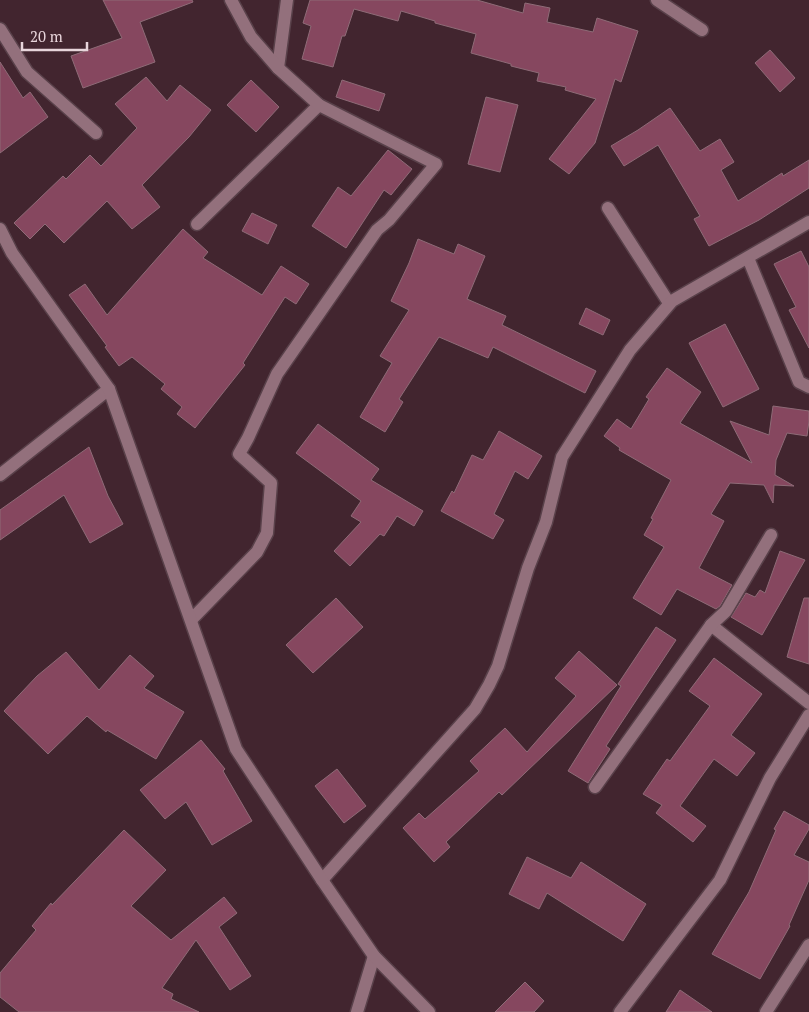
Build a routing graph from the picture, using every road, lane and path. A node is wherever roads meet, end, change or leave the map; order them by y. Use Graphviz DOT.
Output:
graph roads {
  1 [pos="231,0"];
  2 [pos="287,0"];
  3 [pos="657,0"];
  4 [pos="0,29"];
  5 [pos="702,30"];
  6 [pos="278,68"];
  7 [pos="320,105"];
  8 [pos="96,133"];
  9 [pos="608,208"];
  10 [pos="809,222"];
  11 [pos="197,224"];
  12 [pos="0,229"];
  13 [pos="748,258"];
  14 [pos="669,303"];
  15 [pos="809,387"];
  16 [pos="109,389"];
  17 [pos="0,475"];
  18 [pos="771,535"];
  19 [pos="190,620"];
  20 [pos="711,626"];
  21 [pos="809,703"];
  22 [pos="809,715"];
  23 [pos="595,787"];
  24 [pos="322,880"];
  25 [pos="809,945"];
  26 [pos="374,956"];
  27 [pos="357,1012"];
  28 [pos="429,1012"];
  29 [pos="620,1012"];
  30 [pos="766,1012"];
  1 -- 6 [label="street"];
  2 -- 6 [label="street"];
  3 -- 5 [label="street"];
  4 -- 8 [label="street"];
  6 -- 7 [label="street"];
  7 -- 11 [label="street"];
  7 -- 19 [label="street"];
  9 -- 14 [label="street"];
  10 -- 13 [label="street"];
  12 -- 16 [label="street"];
  13 -- 14 [label="street"];
  13 -- 15 [label="street"];
  14 -- 24 [label="street"];
  16 -- 17 [label="street"];
  16 -- 19 [label="street"];
  18 -- 20 [label="street"];
  19 -- 24 [label="street"];
  20 -- 21 [label="street"];
  20 -- 23 [label="street"];
  22 -- 29 [label="street"];
  24 -- 26 [label="street"];
  25 -- 30 [label="street"];
  26 -- 27 [label="street"];
  26 -- 28 [label="street"];
}
